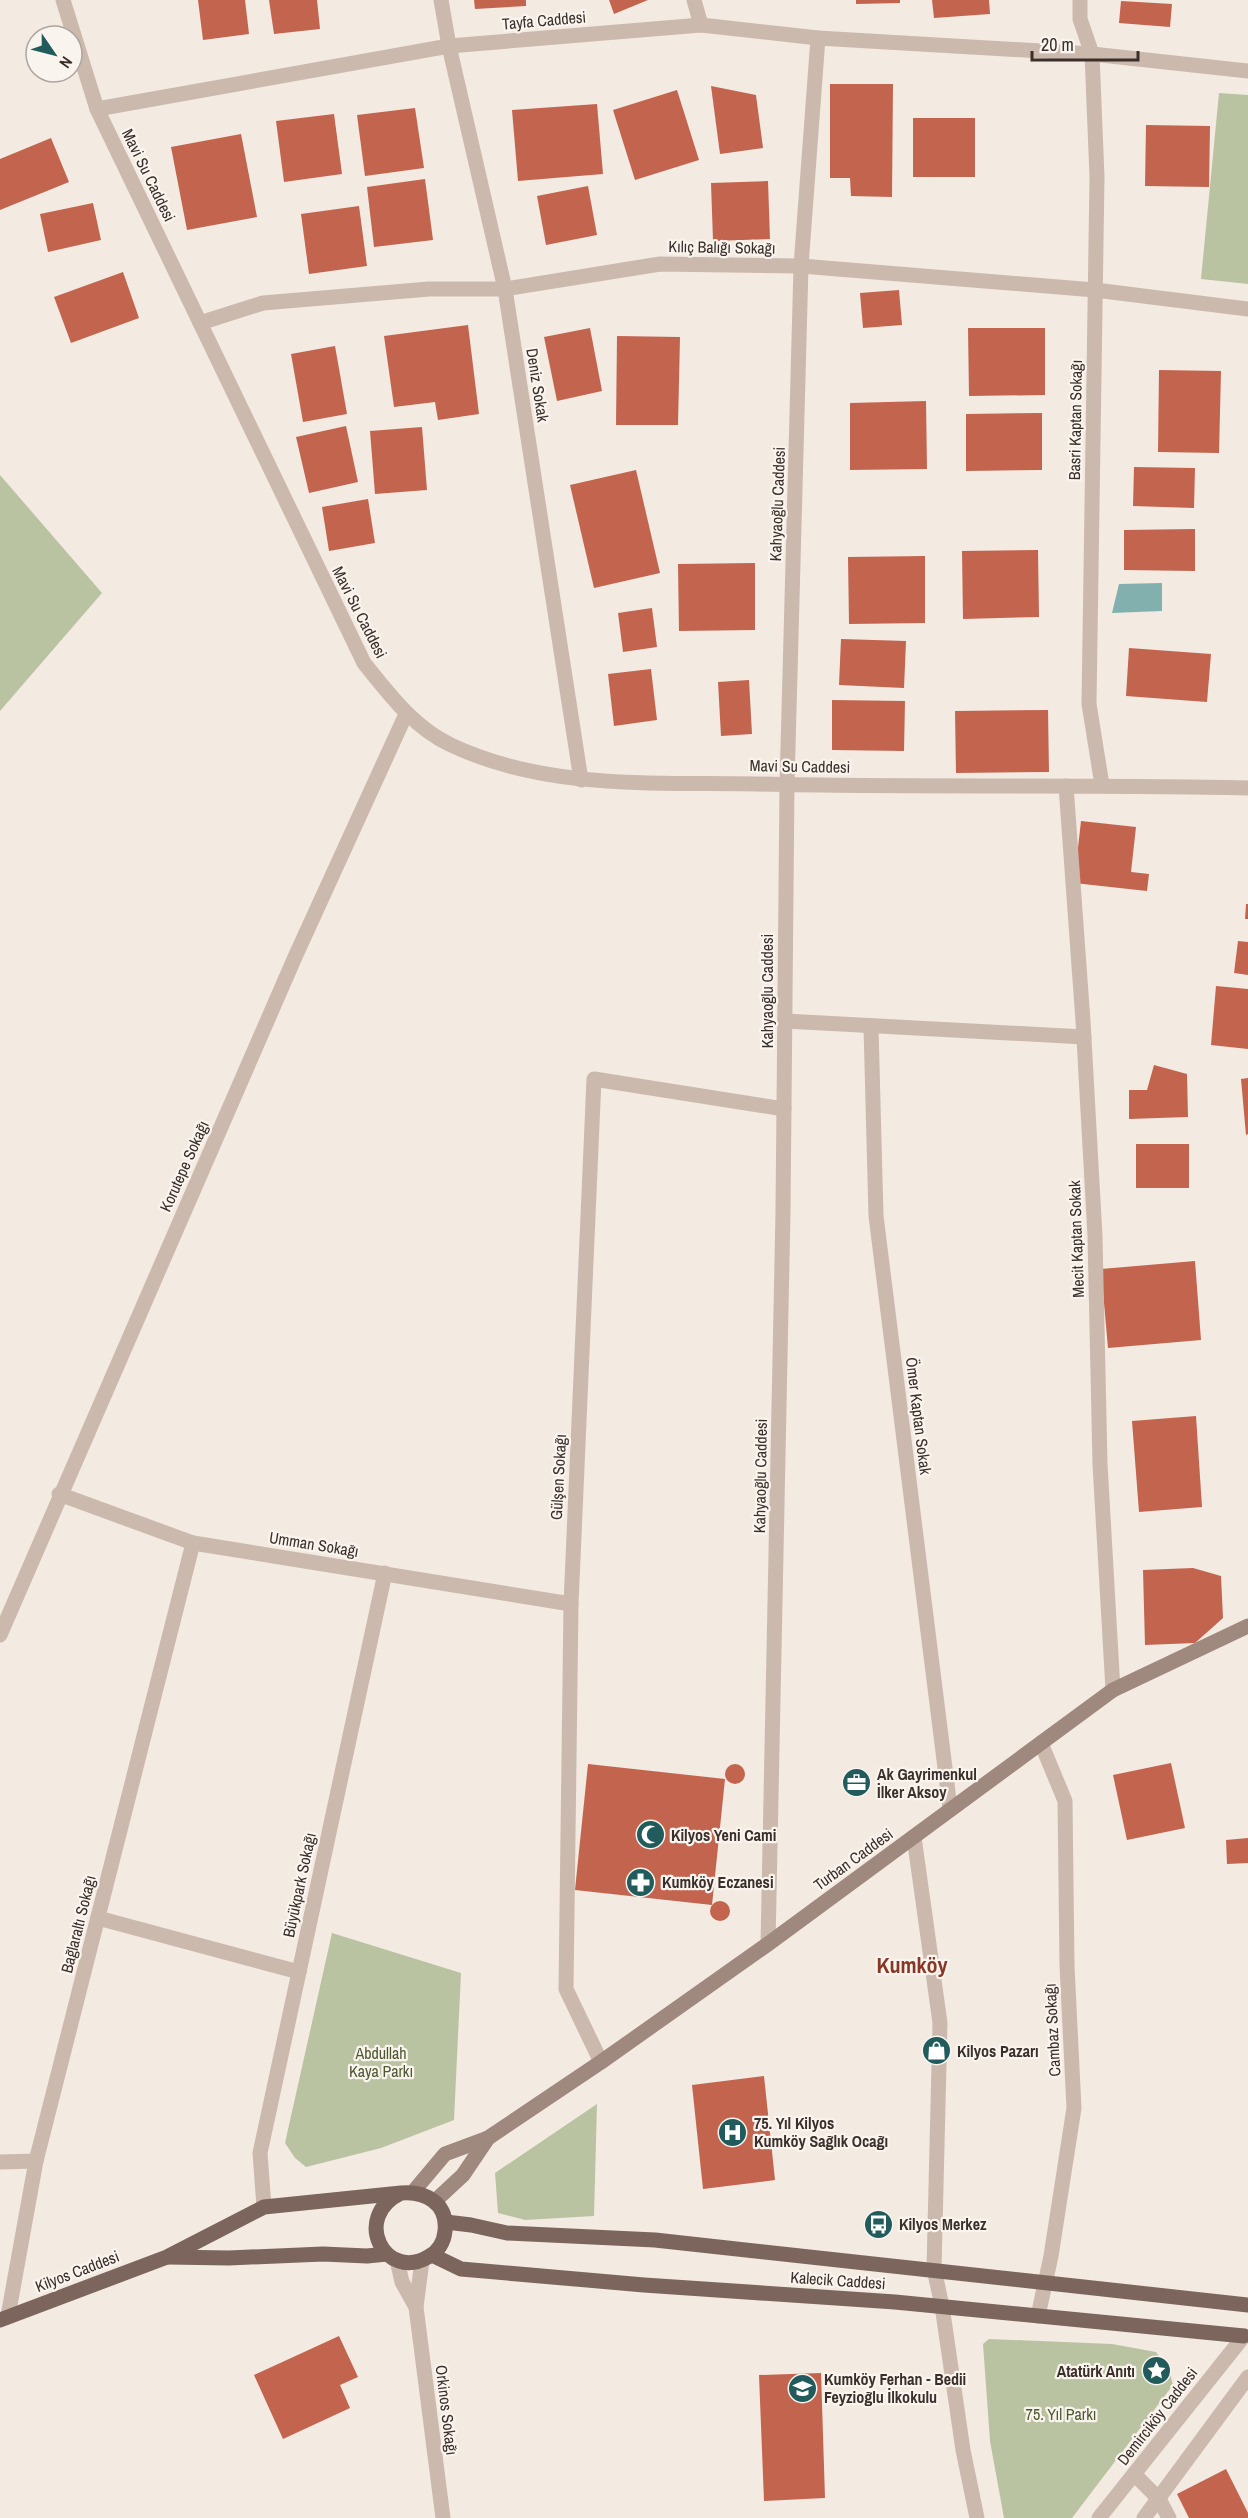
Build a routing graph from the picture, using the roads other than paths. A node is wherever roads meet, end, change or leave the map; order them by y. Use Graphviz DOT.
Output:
graph roads {
  1 [pos="63,0"];
  2 [pos="441,0"];
  3 [pos="694,0"];
  4 [pos="1080,0"];
  5 [pos="701,25"];
  6 [pos="818,38"];
  7 [pos="449,46"];
  8 [pos="1092,54"];
  9 [pos="1248,71"];
  10 [pos="97,109"];
  11 [pos="801,266"];
  12 [pos="505,289"];
  13 [pos="1095,290"];
  14 [pos="1248,309"];
  15 [pos="200,323"];
  16 [pos="406,714"];
  17 [pos="581,780"];
  18 [pos="787,785"];
  19 [pos="1102,785"];
  20 [pos="1066,786"];
  21 [pos="1248,788"];
  22 [pos="785,1022"];
  23 [pos="871,1027"];
  24 [pos="1084,1037"];
  25 [pos="784,1109"];
  26 [pos="59,1494"];
  27 [pos="194,1543"];
  28 [pos="385,1573"];
  29 [pos="570,1604"];
  30 [pos="1248,1626"];
  31 [pos="0,1635"];
  32 [pos="1113,1690"];
  33 [pos="1041,1743"];
  34 [pos="950,1808"];
  35 [pos="914,1837"];
  36 [pos="98,1918"];
  37 [pos="768,1944"];
  38 [pos="299,1972"];
  39 [pos="601,2062"];
  40 [pos="488,2138"];
  41 [pos="36,2161"];
  42 [pos="0,2162"];
  43 [pos="407,2192"];
  44 [pos="435,2201"];
  45 [pos="264,2207"];
  46 [pos="446,2222"];
  47 [pos="167,2257"];
  48 [pos="392,2257"];
  49 [pos="427,2258"];
  50 [pos="934,2270"];
  51 [pos="1045,2282"];
  52 [pos="942,2306"];
  53 [pos="1248,2306"];
  54 [pos="417,2307"];
  55 [pos="1038,2316"];
  56 [pos="4,2318"];
  57 [pos="1247,2333"];
  58 [pos="1248,2377"];
  59 [pos="1134,2474"];
  60 [pos="1159,2499"];
  61 [pos="443,2518"];
  62 [pos="977,2518"];
  63 [pos="1099,2518"];
  64 [pos="1144,2518"];
  65 [pos="1168,2518"];
  1 -- 10 [label="street, Mavi Su Caddesi"];
  2 -- 7 [label="street, Deniz Sokak"];
  3 -- 5 [label="street"];
  4 -- 8 [label="street, Basri Kaptan Sokağı"];
  5 -- 6 [label="street, Tayfa Caddesi"];
  5 -- 7 [label="street, Tayfa Caddesi"];
  6 -- 8 [label="street, Tayfa Caddesi"];
  6 -- 11 [label="street, Kahyaoğlu Caddesi"];
  7 -- 10 [label="street, Tayfa Caddesi"];
  7 -- 12 [label="street, Deniz Sokak"];
  8 -- 9 [label="street, Tayfa Caddesi"];
  8 -- 13 [label="street, Basri Kaptan Sokağı"];
  10 -- 15 [label="street, Mavi Su Caddesi"];
  11 -- 12 [label="street, Kılıç Balığı Sokağı"];
  11 -- 13 [label="street, Kılıç Balığı Sokağı"];
  11 -- 18 [label="street, Kahyaoğlu Caddesi"];
  12 -- 15 [label="street, Kılıç Balığı Sokağı"];
  12 -- 17 [label="street, Deniz Sokak"];
  13 -- 14 [label="street, Kılıç Balığı Sokağı"];
  13 -- 19 [label="street, Basri Kaptan Sokağı"];
  15 -- 16 [label="street, Mavi Su Caddesi"];
  16 -- 17 [label="street, Mavi Su Caddesi"];
  16 -- 26 [label="street, Korutepe Sokağı"];
  17 -- 18 [label="street, Mavi Su Caddesi"];
  18 -- 20 [label="street, Mavi Su Caddesi"];
  18 -- 22 [label="street, Kahyaoğlu Caddesi"];
  19 -- 20 [label="street, Mavi Su Caddesi"];
  19 -- 21 [label="street, Mavi Su Caddesi"];
  20 -- 24 [label="street, Mecit Kaptan Sokak"];
  22 -- 23 [label="street"];
  22 -- 25 [label="street, Kahyaoğlu Caddesi"];
  23 -- 24 [label="street"];
  23 -- 34 [label="street, Ömer Kaptan Sokak"];
  24 -- 32 [label="street, Mecit Kaptan Sokak"];
  25 -- 29 [label="street, Gülşen Sokağı"];
  25 -- 37 [label="street, Kahyaoğlu Caddesi"];
  26 -- 27 [label="street, Umman Sokağı"];
  26 -- 31 [label="street, Korutepe Sokağı"];
  27 -- 28 [label="street, Umman Sokağı"];
  27 -- 36 [label="street, Bağlaraltı Sokağı"];
  28 -- 29 [label="street, Umman Sokağı"];
  28 -- 38 [label="street, Büyükpark Sokağı"];
  29 -- 39 [label="street, Gülşen Sokağı"];
  30 -- 32 [label="main road, Turban Caddesi"];
  32 -- 33 [label="main road, Turban Caddesi"];
  33 -- 34 [label="main road, Turban Caddesi"];
  33 -- 51 [label="street, Cambaz Sokağı"];
  34 -- 35 [label="main road, Turban Caddesi"];
  35 -- 37 [label="main road, Turban Caddesi"];
  35 -- 50 [label="street"];
  36 -- 38 [label="street"];
  36 -- 41 [label="street, Bağlaraltı Sokağı"];
  37 -- 39 [label="main road, Turban Caddesi"];
  38 -- 45 [label="street, Büyükpark Sokağı"];
  39 -- 40 [label="main road, Turban Caddesi"];
  40 -- 43 [label="main road, Turban Caddesi"];
  40 -- 44 [label="main road, Turban Caddesi"];
  41 -- 42 [label="street"];
  41 -- 56 [label="street, Bağlaraltı Sokağı"];
  43 -- 44 [label="main road"];
  43 -- 45 [label="main road"];
  43 -- 48 [label="main road"];
  44 -- 46 [label="main road"];
  45 -- 47 [label="main road"];
  46 -- 49 [label="main road"];
  46 -- 50 [label="main road, Kalecik Caddesi"];
  47 -- 48 [label="main road"];
  47 -- 56 [label="main road, Kilyos Caddesi"];
  48 -- 49 [label="main road"];
  48 -- 54 [label="street"];
  49 -- 52 [label="main road, Kalecik Caddesi"];
  49 -- 54 [label="street"];
  50 -- 51 [label="main road, Kalecik Caddesi"];
  50 -- 52 [label="street"];
  51 -- 53 [label="main road, Kalecik Caddesi"];
  51 -- 55 [label="street, Cambaz Sokağı"];
  52 -- 55 [label="main road, Kalecik Caddesi"];
  52 -- 62 [label="street"];
  54 -- 61 [label="street, Orkinos Sokağı"];
  55 -- 57 [label="main road, Kalecik Caddesi"];
  57 -- 59 [label="street, Demirciköy Caddesi"];
  58 -- 60 [label="street"];
  59 -- 60 [label="street"];
  59 -- 63 [label="street, Demirciköy Caddesi"];
  60 -- 64 [label="street"];
  60 -- 65 [label="street"];
}
